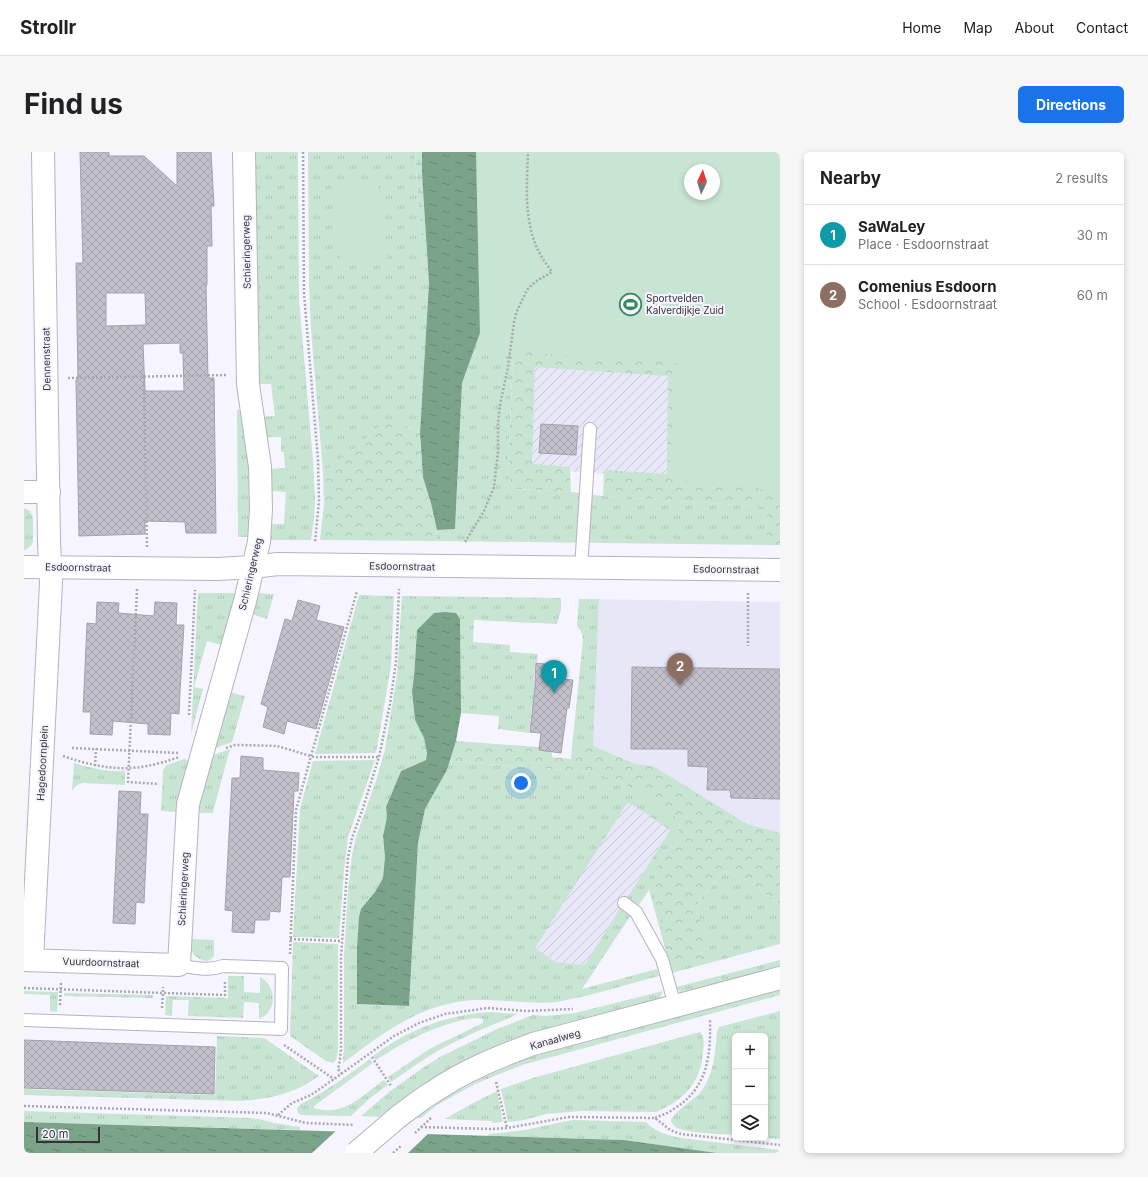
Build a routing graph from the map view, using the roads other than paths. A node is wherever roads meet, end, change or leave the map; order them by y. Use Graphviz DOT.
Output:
graph roads {
  1 [pos="43,152"];
  2 [pos="244,152"];
  3 [pos="590,429"];
  4 [pos="24,492"];
  5 [pos="49,492"];
  6 [pos="24,566"];
  7 [pos="50,567"];
  8 [pos="253,568"];
  9 [pos="581,568"];
  10 [pos="780,570"];
  11 [pos="624,903"];
  12 [pos="28,960"];
  13 [pos="179,965"];
  14 [pos="780,978"];
  15 [pos="675,1006"];
  16 [pos="24,1020"];
  17 [pos="356,1153"];
  1 -- 5 [label="street, Dennenstraat"];
  2 -- 8 [label="street, Schieringerweg"];
  3 -- 9 [label="lane"];
  4 -- 5 [label="street"];
  5 -- 7 [label="street, Dennenstraat"];
  6 -- 7 [label="street, Esdoornstraat"];
  7 -- 8 [label="street, Esdoornstraat"];
  7 -- 12 [label="street, Hagedoornplein"];
  8 -- 9 [label="street, Esdoornstraat"];
  8 -- 13 [label="street, Schieringerweg"];
  9 -- 10 [label="street, Esdoornstraat"];
  11 -- 15 [label="lane"];
  12 -- 13 [label="street, Vuurdoornstraat"];
  13 -- 16 [label="lane"];
  14 -- 15 [label="street, Kanaalweg"];
  15 -- 17 [label="street, Kanaalweg, bridge"];
}
